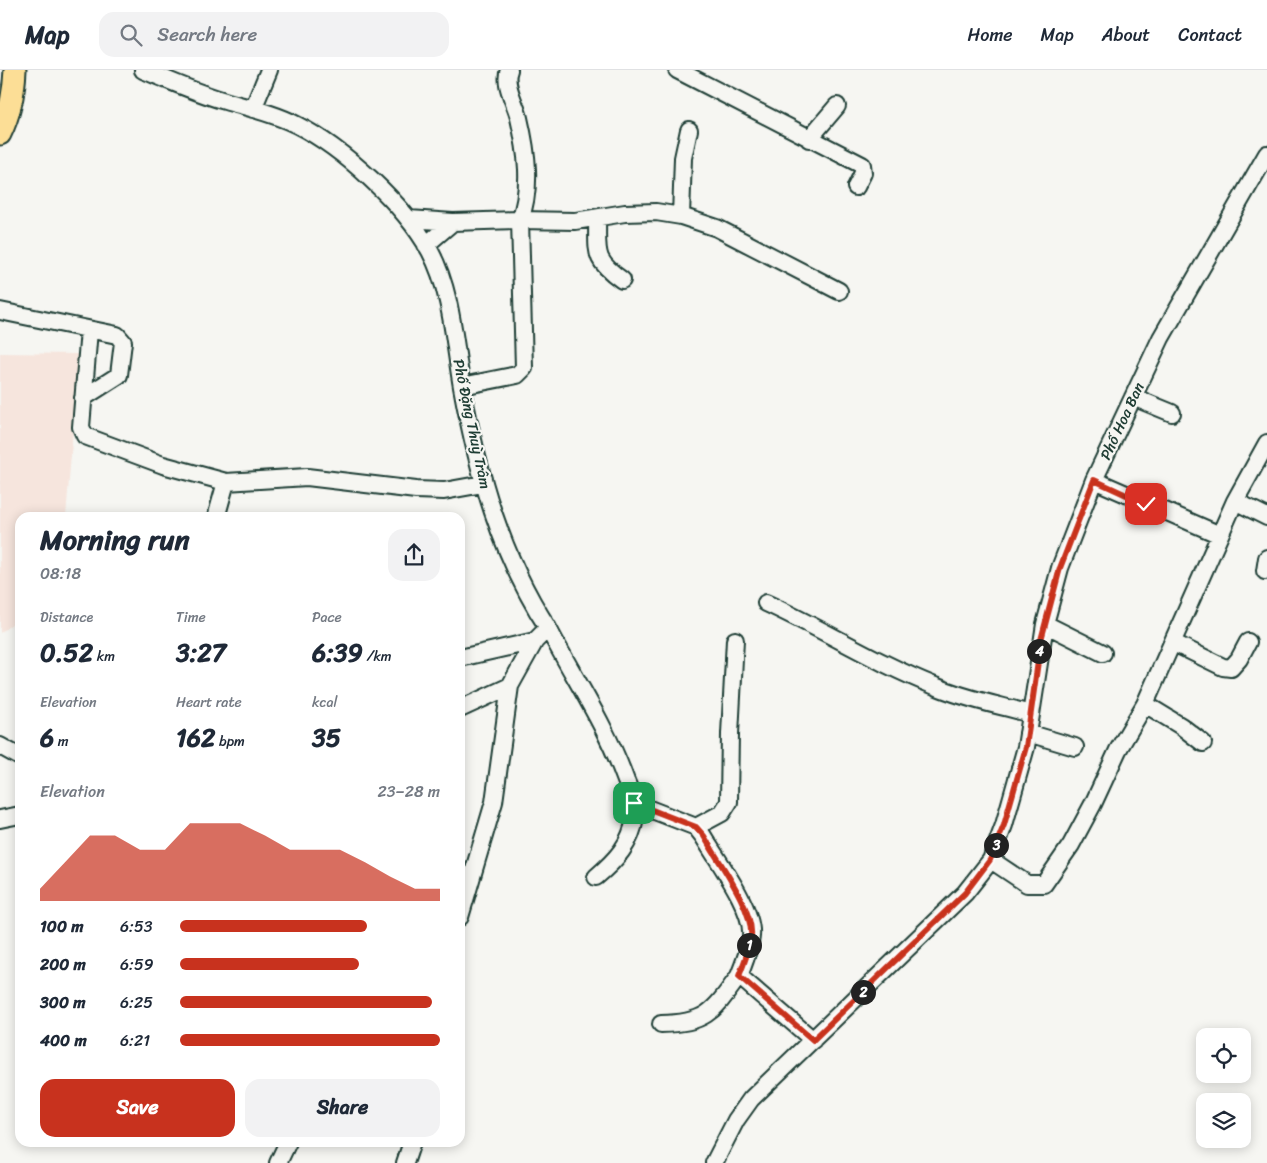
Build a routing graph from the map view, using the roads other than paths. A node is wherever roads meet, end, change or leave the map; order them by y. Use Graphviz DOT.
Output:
graph roads {
  1 [pos="15,70"];
  2 [pos="143,70"];
  3 [pos="269,70"];
  4 [pos="509,70"];
  5 [pos="677,70"];
  6 [pos="837,106"];
  7 [pos="253,109"];
  8 [pos="689,130"];
  9 [pos="0,134"];
  10 [pos="809,139"];
  11 [pos="1267,154"];
  12 [pos="856,187"];
  13 [pos="681,216"];
  14 [pos="597,218"];
  15 [pos="409,219"];
  16 [pos="520,220"];
  17 [pos="453,222"];
  18 [pos="426,245"];
  19 [pos="622,280"];
  20 [pos="839,291"];
  21 [pos="0,311"];
  22 [pos="89,330"];
  23 [pos="462,386"];
  24 [pos="1133,397"];
  25 [pos="83,398"];
  26 [pos="1172,413"];
  27 [pos="1267,443"];
  28 [pos="1094,480"];
  29 [pos="226,482"];
  30 [pos="483,484"];
  31 [pos="1235,501"];
  32 [pos="218,512"];
  33 [pos="1267,517"];
  34 [pos="1220,535"];
  35 [pos="766,603"];
  36 [pos="1045,624"];
  37 [pos="548,628"];
  38 [pos="735,640"];
  39 [pos="535,641"];
  40 [pos="1248,642"];
  41 [pos="1174,643"];
  42 [pos="1103,652"];
  43 [pos="465,657"];
  44 [pos="510,686"];
  45 [pos="1145,704"];
  46 [pos="465,707"];
  47 [pos="1031,714"];
  48 [pos="1028,733"];
  49 [pos="1203,743"];
  50 [pos="0,746"];
  51 [pos="1075,747"];
  52 [pos="15,754"];
  53 [pos="634,803"];
  54 [pos="15,816"];
  55 [pos="0,819"];
  56 [pos="696,827"];
  57 [pos="990,860"];
  58 [pos="596,877"];
  59 [pos="465,900"];
  60 [pos="739,976"];
  61 [pos="661,1024"];
  62 [pos="813,1040"];
  63 [pos="286,1147"];
  64 [pos="410,1147"];
  65 [pos="278,1163"];
  66 [pos="405,1163"];
  67 [pos="714,1163"];
  1 -- 9 [label="main road"];
  2 -- 7 [label="street, Phố Đặng Thuỳ Trâm"];
  3 -- 7 [label="street"];
  4 -- 16 [label="street"];
  5 -- 10 [label="street"];
  6 -- 10 [label="street"];
  7 -- 15 [label="street, Phố Đặng Thuỳ Trâm"];
  8 -- 13 [label="street"];
  10 -- 12 [label="street"];
  11 -- 24 [label="street, Phố Hoa Ban"];
  13 -- 14 [label="street"];
  13 -- 20 [label="street"];
  14 -- 16 [label="street"];
  14 -- 19 [label="street"];
  15 -- 17 [label="street"];
  15 -- 18 [label="street, Phố Đặng Thuỳ Trâm"];
  16 -- 17 [label="street"];
  16 -- 23 [label="street"];
  17 -- 18 [label="street"];
  18 -- 23 [label="street, Phố Đặng Thuỳ Trâm"];
  21 -- 22 [label="street"];
  22 -- 25 [label="street"];
  22 -- 25 [label="street"];
  23 -- 30 [label="street, Phố Đặng Thuỳ Trâm"];
  24 -- 26 [label="street"];
  24 -- 28 [label="street, Phố Hoa Ban"];
  25 -- 29 [label="street"];
  27 -- 31 [label="street"];
  28 -- 34 [label="street"];
  28 -- 36 [label="street, Phố Hoa Ban"];
  29 -- 30 [label="street"];
  29 -- 32 [label="street"];
  30 -- 37 [label="street, Phố Đặng Thuỳ Trâm"];
  31 -- 33 [label="street"];
  31 -- 34 [label="street"];
  34 -- 41 [label="street"];
  35 -- 47 [label="street"];
  36 -- 42 [label="street"];
  36 -- 47 [label="street, Phố Hoa Ban"];
  37 -- 39 [label="street"];
  37 -- 53 [label="street, Phố Đặng Thuỳ Trâm"];
  38 -- 56 [label="street"];
  39 -- 43 [label="street"];
  39 -- 44 [label="street"];
  40 -- 41 [label="street"];
  41 -- 45 [label="street"];
  44 -- 46 [label="street"];
  44 -- 59 [label="street"];
  45 -- 49 [label="street"];
  45 -- 57 [label="street"];
  47 -- 48 [label="street, Phố Hoa Ban"];
  48 -- 51 [label="street"];
  48 -- 57 [label="street, Phố Hoa Ban"];
  50 -- 52 [label="street"];
  53 -- 56 [label="street"];
  53 -- 58 [label="street"];
  54 -- 55 [label="street"];
  56 -- 60 [label="street"];
  57 -- 62 [label="street, Phố Hoa Ban"];
  60 -- 61 [label="street"];
  60 -- 62 [label="street"];
  62 -- 67 [label="street, Phố Hoa Ban"];
  63 -- 65 [label="street"];
  64 -- 66 [label="street"];
}
